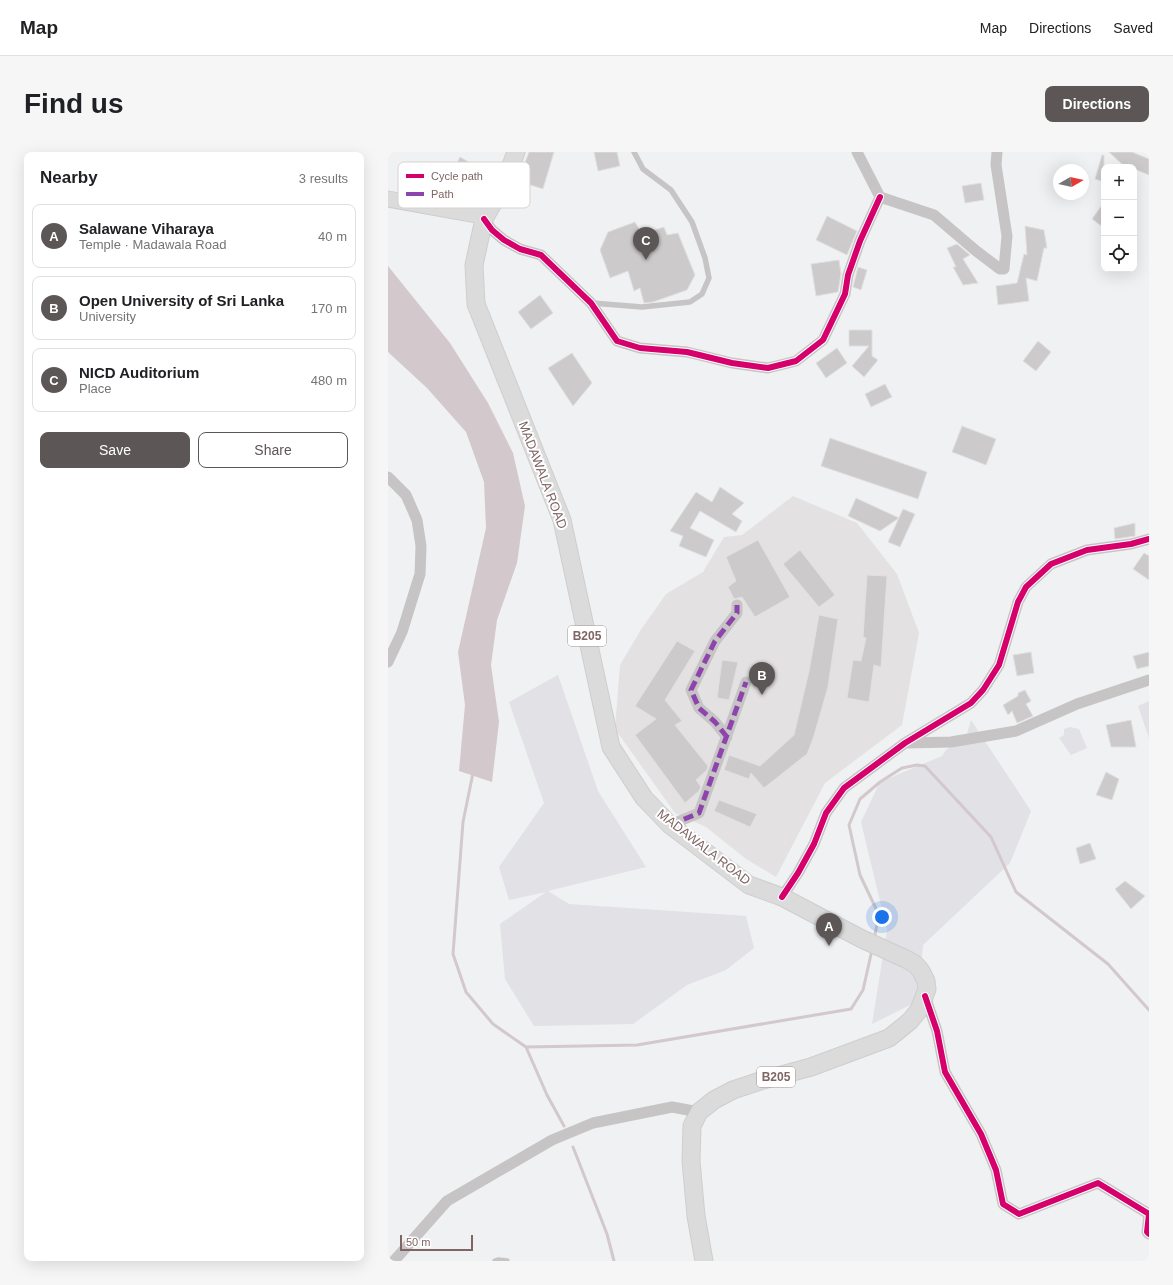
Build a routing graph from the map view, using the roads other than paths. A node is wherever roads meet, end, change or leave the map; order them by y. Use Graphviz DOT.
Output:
graph roads {
  1 [pos="516,152"];
  2 [pos="634,152"];
  3 [pos="857,152"];
  4 [pos="997,152"];
  5 [pos="512,162"];
  6 [pos="880,197"];
  7 [pos="388,199"];
  8 [pos="398,201"];
  9 [pos="438,208"];
  10 [pos="490,208"];
  11 [pos="484,219"];
  12 [pos="591,303"];
  13 [pos="388,477"];
  14 [pos="1149,540"];
  15 [pos="737,605"];
  16 [pos="388,662"];
  17 [pos="1149,680"];
  18 [pos="746,682"];
  19 [pos="727,737"];
  20 [pos="906,743"];
  21 [pos="670,825"];
  22 [pos="782,897"];
  23 [pos="925,996"];
  24 [pos="699,1112"];
  25 [pos="1149,1234"];
  26 [pos="397,1260"];
  27 [pos="495,1261"];
  28 [pos="507,1261"];
  29 [pos="704,1261"];
  1 -- 5 [label="main road, MADAWALA ROAD / B205"];
  2 -- 12 [label="lane"];
  3 -- 6 [label="street"];
  4 -- 6 [label="street"];
  6 -- 12 [label="street"];
  7 -- 8 [label="main road"];
  9 -- 11 [label="main road"];
  10 -- 11 [label="main road, MADAWALA ROAD / B205"];
  11 -- 12 [label="street"];
  11 -- 21 [label="main road, MADAWALA ROAD / B205"];
  13 -- 16 [label="street"];
  14 -- 20 [label="street"];
  15 -- 19 [label="street"];
  17 -- 20 [label="street"];
  18 -- 19 [label="street"];
  19 -- 21 [label="street"];
  20 -- 22 [label="street"];
  21 -- 22 [label="main road, MADAWALA ROAD / B205"];
  22 -- 23 [label="main road, MADAWALA ROAD / B205"];
  23 -- 24 [label="main road, B205"];
  23 -- 25 [label="street"];
  24 -- 26 [label="street"];
  24 -- 29 [label="main road"];
  27 -- 28 [label="lane"];
}
